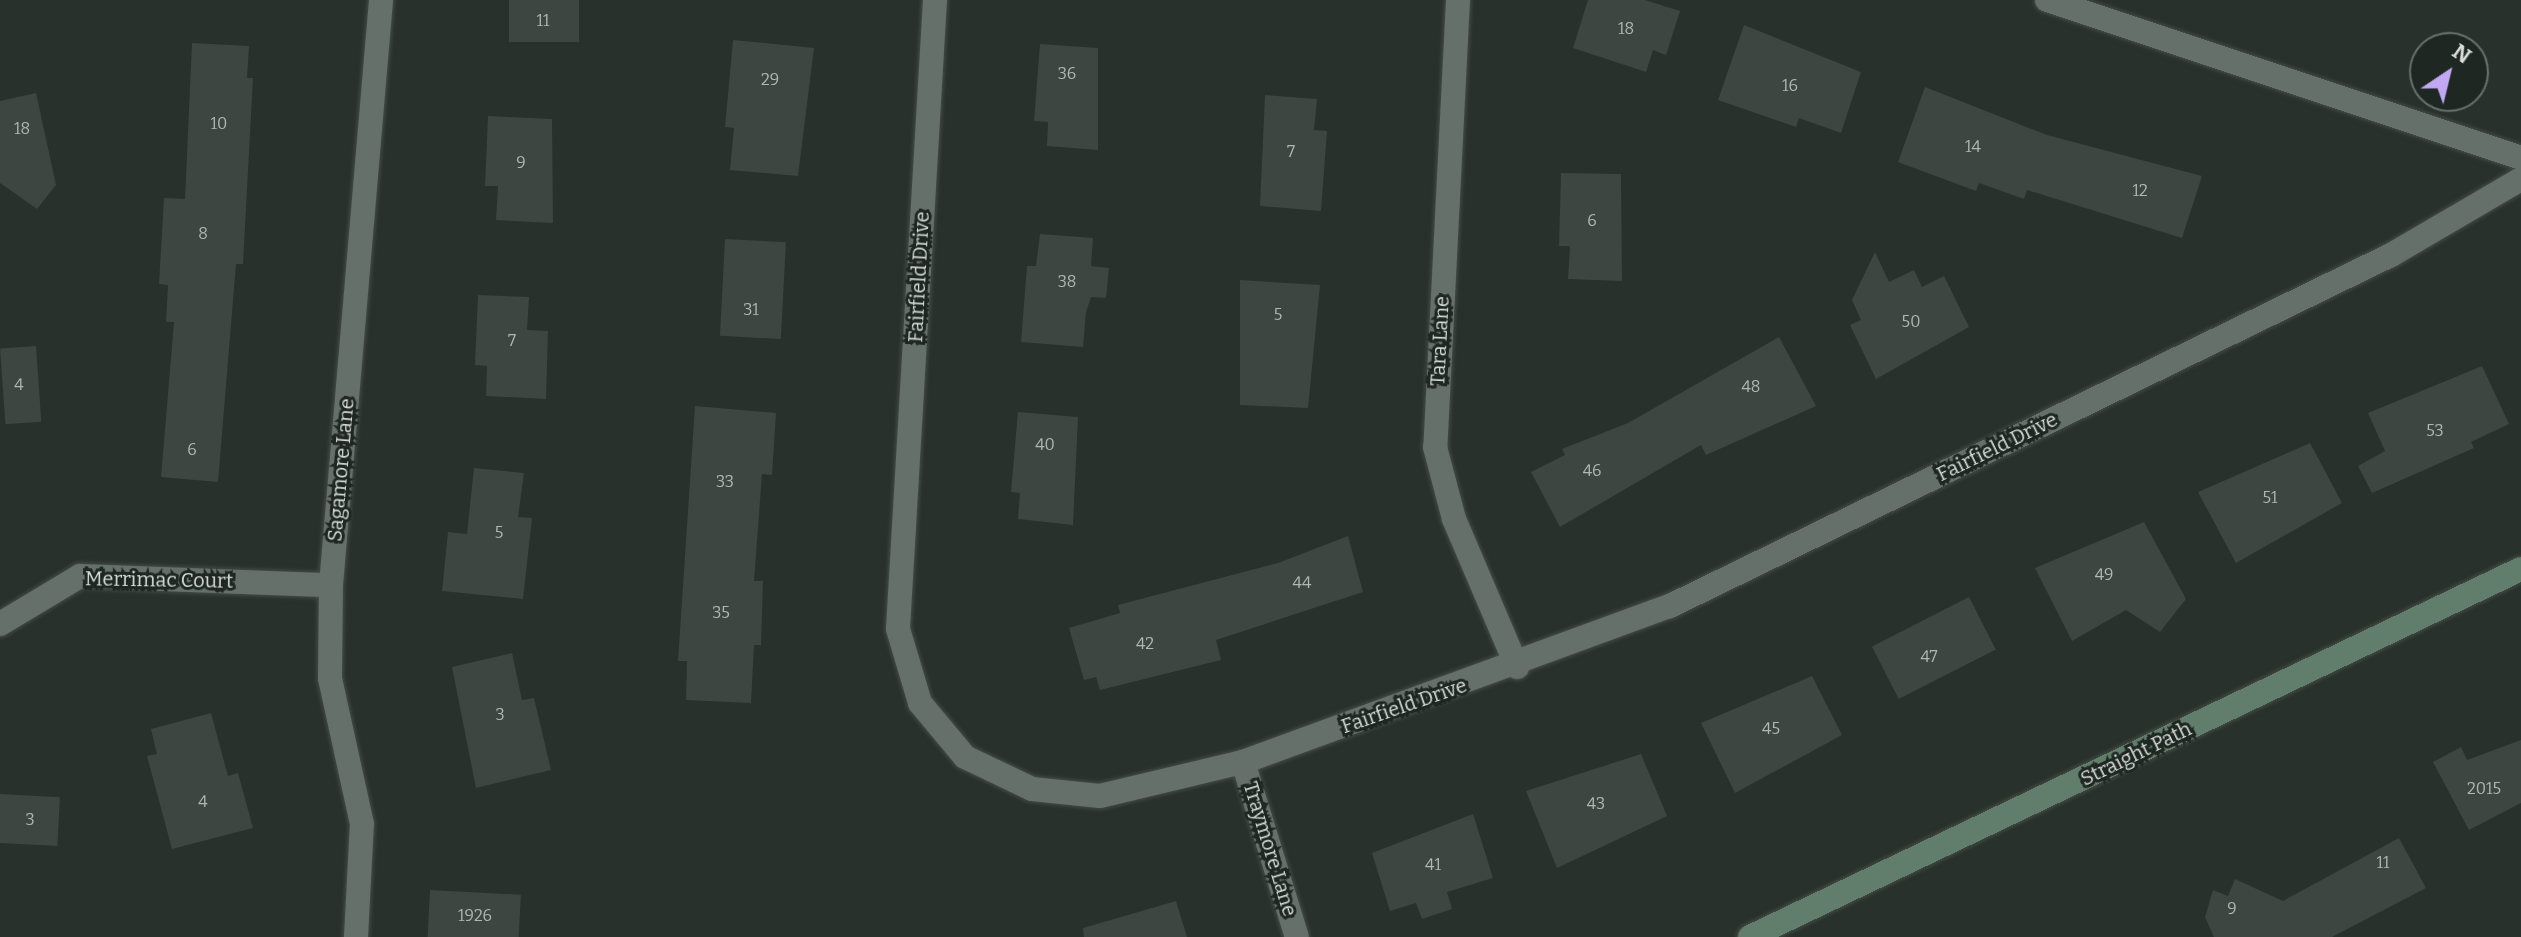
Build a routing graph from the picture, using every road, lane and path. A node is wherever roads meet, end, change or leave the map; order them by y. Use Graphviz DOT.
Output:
graph roads {
  1 [pos="381,0"];
  2 [pos="935,0"];
  3 [pos="1458,0"];
  4 [pos="2047,0"];
  5 [pos="2521,158"];
  6 [pos="2521,179"];
  7 [pos="2521,569"];
  8 [pos="331,585"];
  9 [pos="0,624"];
  10 [pos="1517,667"];
  11 [pos="1243,762"];
  12 [pos="356,937"];
  13 [pos="1297,937"];
  14 [pos="1750,937"];
  1 -- 8 [label="street, Sagamore Lane"];
  2 -- 11 [label="street, Fairfield Drive"];
  3 -- 10 [label="street, Tara Lane"];
  4 -- 5 [label="street"];
  6 -- 10 [label="street, Fairfield Drive"];
  7 -- 14 [label="main road, Straight Path"];
  8 -- 9 [label="street, Merrimac Court"];
  8 -- 12 [label="street, Sagamore Lane"];
  10 -- 11 [label="street, Fairfield Drive"];
  11 -- 13 [label="street, Traymore Lane"];
}
